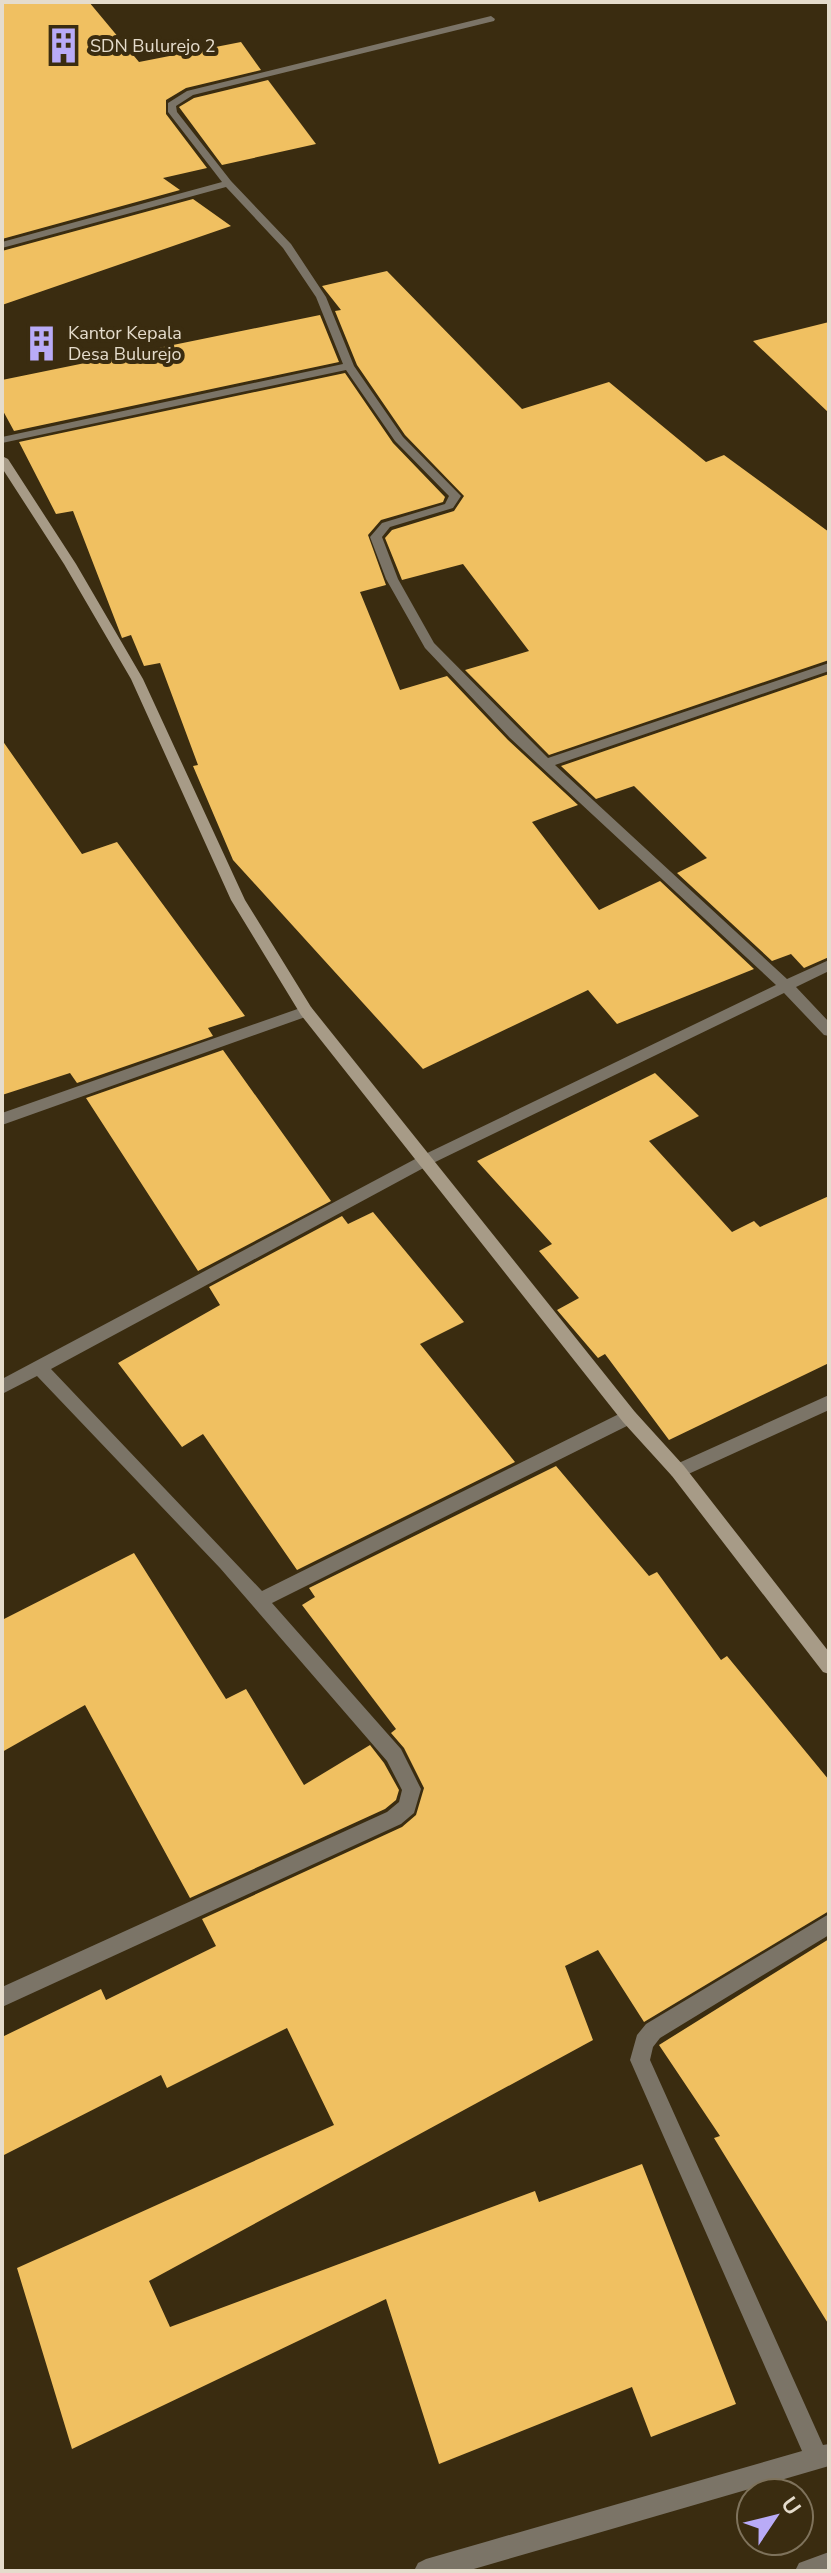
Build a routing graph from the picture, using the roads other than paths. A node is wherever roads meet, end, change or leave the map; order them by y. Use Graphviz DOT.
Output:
graph roads {
  1 [pos="491,19"];
  2 [pos="228,183"];
  3 [pos="2,245"];
  4 [pos="349,366"];
  5 [pos="2,440"];
  6 [pos="2,459"];
  7 [pos="829,667"];
  8 [pos="546,763"];
  9 [pos="829,965"];
  10 [pos="786,986"];
  11 [pos="306,1011"];
  12 [pos="829,1031"];
  13 [pos="2,1119"];
  14 [pos="424,1161"];
  15 [pos="39,1367"];
  16 [pos="2,1387"];
  17 [pos="829,1402"];
  18 [pos="629,1417"];
  19 [pos="678,1471"];
  20 [pos="259,1601"];
  21 [pos="829,1666"];
  22 [pos="829,1924"];
  23 [pos="2,1997"];
  24 [pos="823,2456"];
  25 [pos="829,2564"];
  26 [pos="426,2571"];
  27 [pos="807,2571"];
  1 -- 2 [label="street"];
  2 -- 3 [label="street"];
  2 -- 4 [label="street"];
  4 -- 5 [label="street"];
  4 -- 8 [label="street"];
  6 -- 11 [label="street"];
  7 -- 8 [label="street"];
  8 -- 10 [label="street"];
  9 -- 10 [label="street"];
  10 -- 12 [label="street"];
  10 -- 14 [label="street"];
  11 -- 13 [label="street"];
  11 -- 14 [label="street"];
  14 -- 15 [label="street"];
  14 -- 18 [label="street"];
  15 -- 16 [label="street"];
  15 -- 20 [label="street"];
  17 -- 19 [label="street"];
  18 -- 19 [label="street"];
  18 -- 20 [label="street"];
  19 -- 21 [label="street"];
  20 -- 23 [label="street"];
  22 -- 24 [label="street"];
  24 -- 26 [label="street"];
  25 -- 27 [label="street"];
}
